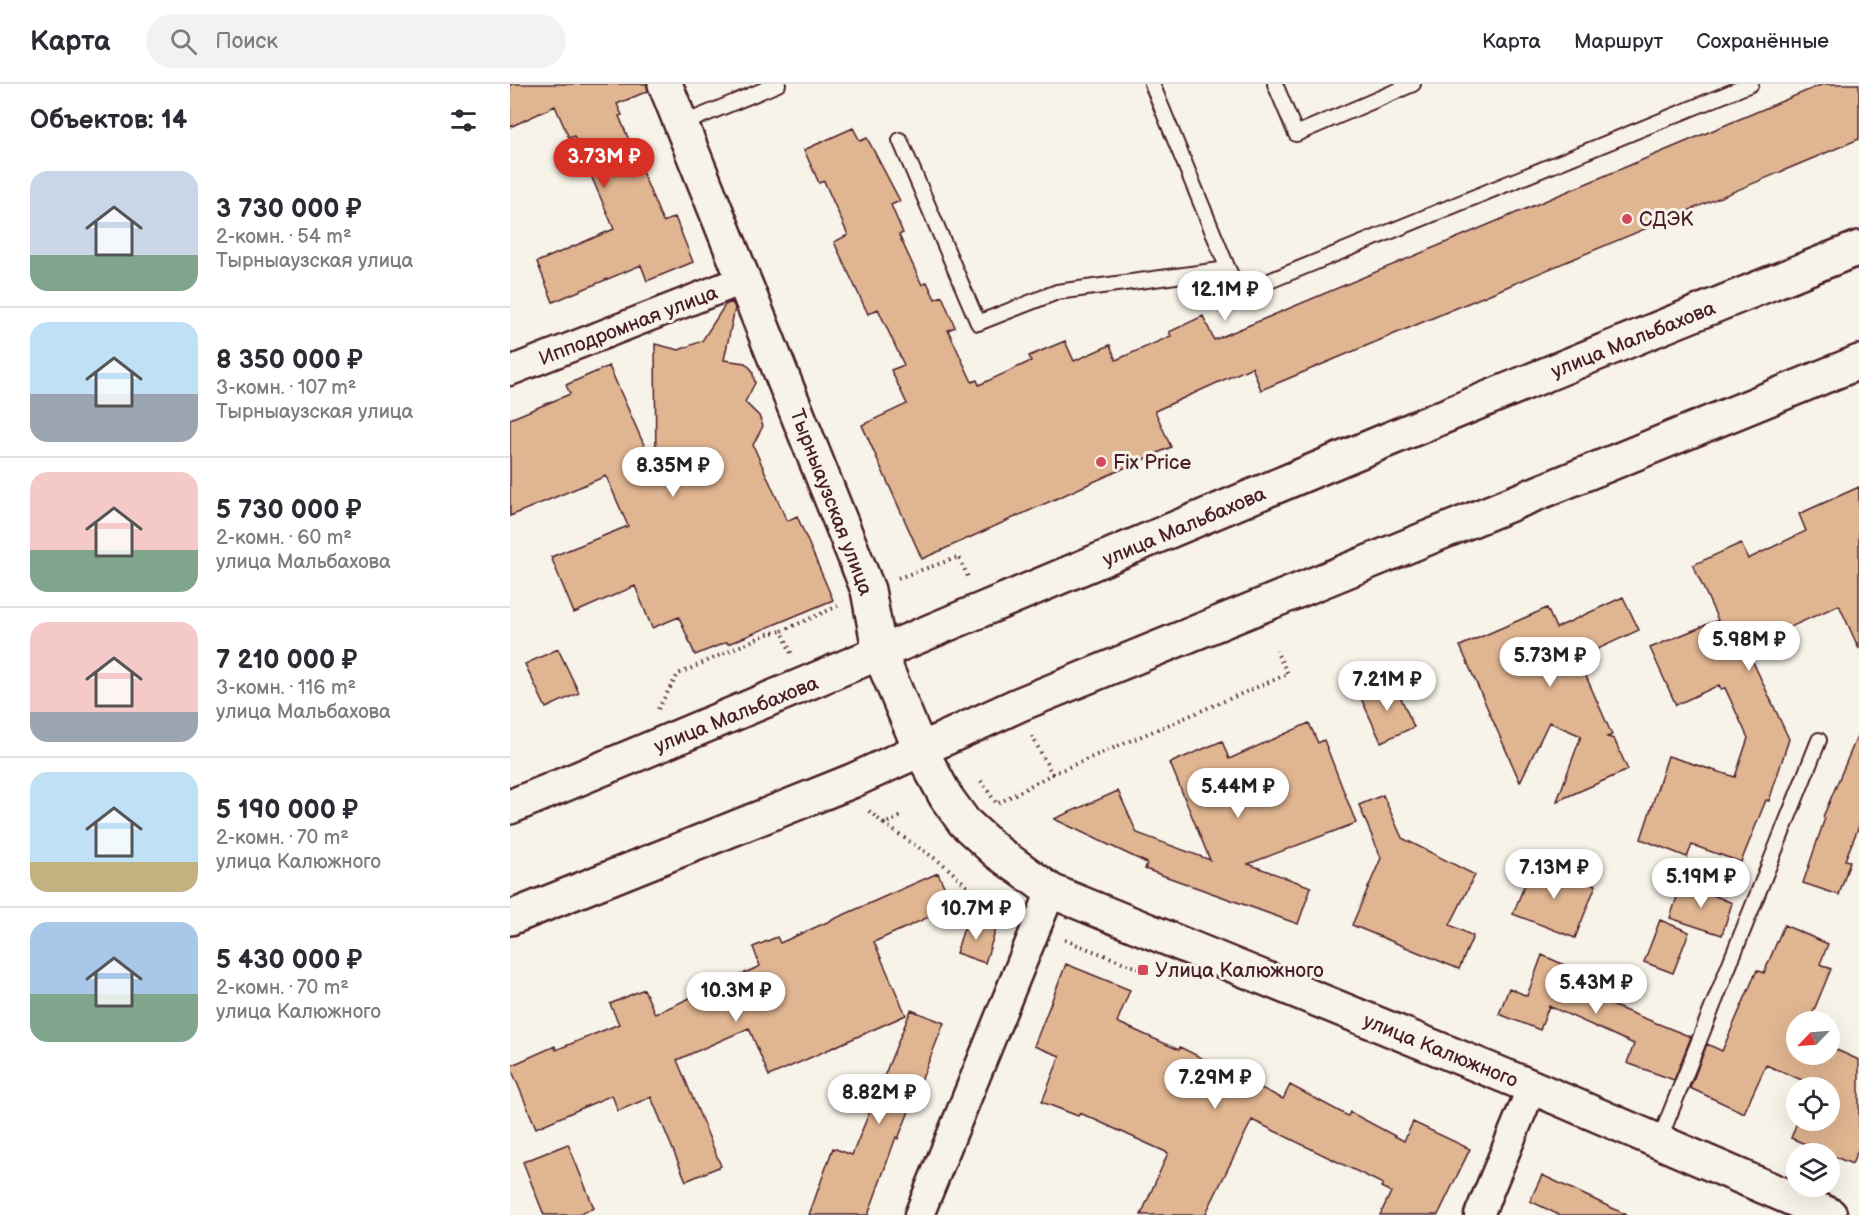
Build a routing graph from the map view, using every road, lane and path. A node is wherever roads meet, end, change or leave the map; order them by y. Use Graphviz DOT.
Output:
graph roads {
  1 [pos="665,84"];
  2 [pos="778,84"];
  3 [pos="1152,84"];
  4 [pos="1275,84"];
  5 [pos="1413,84"];
  6 [pos="1751,84"];
  7 [pos="682,124"];
  8 [pos="900,140"];
  9 [pos="1859,248"];
  10 [pos="1228,269"];
  11 [pos="745,279"];
  12 [pos="1859,362"];
  13 [pos="510,371"];
  14 [pos="889,581"];
  15 [pos="972,586"];
  16 [pos="846,600"];
  17 [pos="782,631"];
  18 [pos="1276,651"];
  19 [pos="880,654"];
  20 [pos="795,662"];
  21 [pos="655,715"];
  22 [pos="1027,728"];
  23 [pos="1819,740"];
  24 [pos="920,749"];
  25 [pos="1052,774"];
  26 [pos="981,781"];
  27 [pos="862,805"];
  28 [pos="510,807"];
  29 [pos="904,815"];
  30 [pos="1051,891"];
  31 [pos="510,918"];
  32 [pos="1532,1087"];
  33 [pos="1659,1141"];
  34 [pos="919,1215"];
  35 [pos="1479,1215"];
  36 [pos="1830,1215"];
  1 -- 7 [label="main road, Тырныаузская улица"];
  2 -- 7 [label="lane"];
  3 -- 10 [label="lane"];
  4 -- 5 [label="lane"];
  6 -- 10 [label="lane"];
  7 -- 11 [label="main road, Тырныаузская улица"];
  8 -- 10 [label="lane"];
  9 -- 19 [label="main road, улица Мальбахова"];
  11 -- 13 [label="street, Ипподромная улица"];
  11 -- 19 [label="main road, Тырныаузская улица"];
  12 -- 24 [label="main road"];
  14 -- 15 [label="path"];
  16 -- 17 [label="path"];
  17 -- 20 [label="path"];
  17 -- 21 [label="path"];
  18 -- 25 [label="path"];
  19 -- 24 [label="main road, Тырныаузская улица"];
  19 -- 28 [label="main road, улица Мальбахова"];
  22 -- 25 [label="path"];
  23 -- 33 [label="lane"];
  24 -- 30 [label="main road, Тырныаузская улица"];
  24 -- 31 [label="main road"];
  25 -- 26 [label="path"];
  27 -- 29 [label="path"];
  30 -- 32 [label="main road, улица Калюжного"];
  30 -- 34 [label="street"];
  32 -- 33 [label="main road, улица Калюжного"];
  32 -- 35 [label="street"];
  33 -- 36 [label="main road, улица Калюжного"];
}
